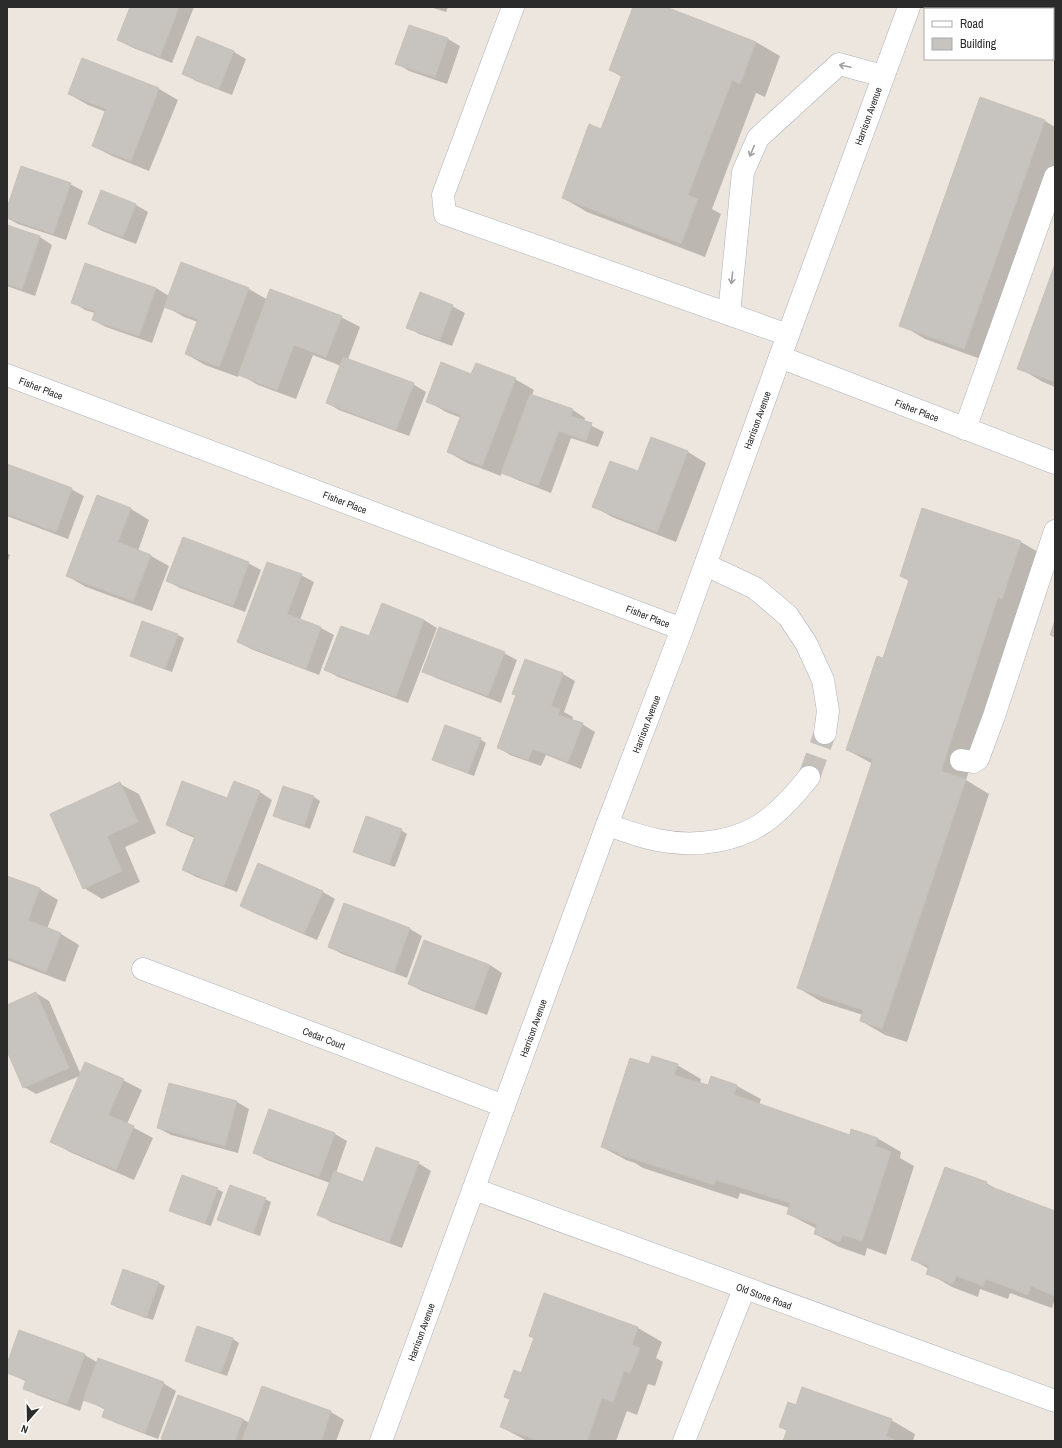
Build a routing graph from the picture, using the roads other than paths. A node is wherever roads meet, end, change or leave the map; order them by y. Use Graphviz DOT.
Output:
graph roads {
  1 [pos="513,7"];
  2 [pos="908,7"];
  3 [pos="883,76"];
  4 [pos="1055,177"];
  5 [pos="729,314"];
  6 [pos="788,335"];
  7 [pos="780,357"];
  8 [pos="7,375"];
  9 [pos="965,429"];
  10 [pos="1055,463"];
  11 [pos="1055,531"];
  12 [pos="706,565"];
  13 [pos="682,629"];
  14 [pos="825,733"];
  15 [pos="961,760"];
  16 [pos="809,777"];
  17 [pos="607,825"];
  18 [pos="143,969"];
  19 [pos="504,1106"];
  20 [pos="474,1190"];
  21 [pos="744,1289"];
  22 [pos="1055,1401"];
  23 [pos="381,1441"];
  24 [pos="684,1441"];
  1 -- 5 [label="street"];
  2 -- 3 [label="street, Harrison Avenue"];
  3 -- 5 [label="street, one-way"];
  3 -- 6 [label="street, Harrison Avenue"];
  4 -- 9 [label="street"];
  5 -- 6 [label="street"];
  6 -- 7 [label="street, Harrison Avenue"];
  7 -- 9 [label="street, Fisher Place"];
  7 -- 12 [label="street, Harrison Avenue"];
  8 -- 13 [label="street, Fisher Place"];
  9 -- 10 [label="street, Fisher Place"];
  11 -- 15 [label="street"];
  12 -- 13 [label="street, Harrison Avenue"];
  12 -- 14 [label="street"];
  13 -- 17 [label="street, Harrison Avenue"];
  16 -- 17 [label="street"];
  17 -- 19 [label="street, Harrison Avenue"];
  18 -- 19 [label="street, Cedar Court"];
  19 -- 20 [label="street, Harrison Avenue"];
  20 -- 21 [label="street, Old Stone Road"];
  20 -- 23 [label="street, Harrison Avenue"];
  21 -- 22 [label="street, Old Stone Road"];
  21 -- 24 [label="street"];
}
